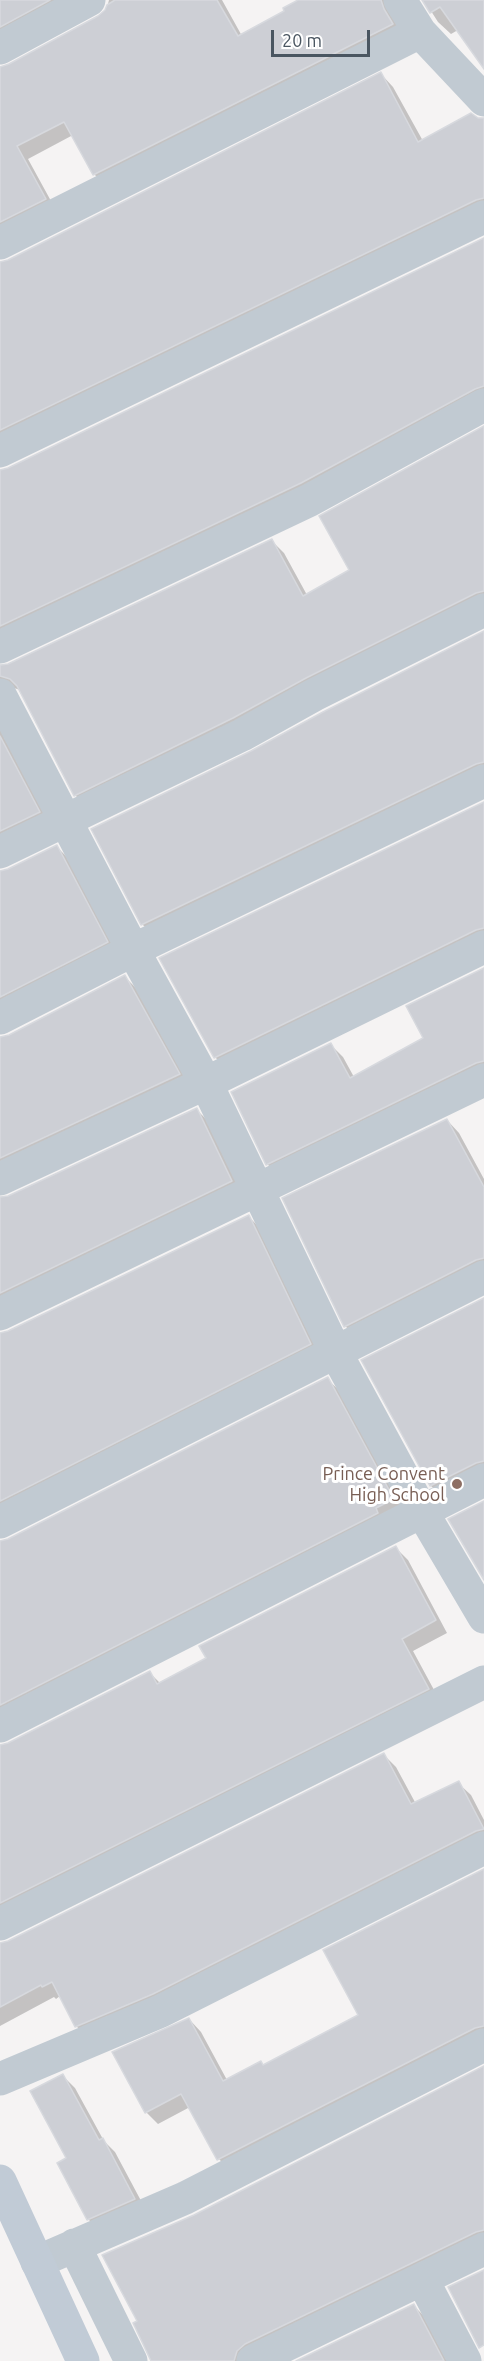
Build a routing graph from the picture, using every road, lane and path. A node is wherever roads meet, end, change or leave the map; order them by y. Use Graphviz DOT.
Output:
graph roads {
  1 [pos="89,0"];
  2 [pos="400,0"];
  3 [pos="420,32"];
  4 [pos="0,48"];
  5 [pos="484,100"];
  6 [pos="484,217"];
  7 [pos="0,243"];
  8 [pos="484,405"];
  9 [pos="0,451"];
  10 [pos="484,610"];
  11 [pos="0,647"];
  12 [pos="0,695"];
  13 [pos="484,781"];
  14 [pos="64,819"];
  15 [pos="0,852"];
  16 [pos="484,947"];
  17 [pos="133,950"];
  18 [pos="0,1018"];
  19 [pos="484,1080"];
  20 [pos="206,1083"];
  21 [pos="0,1179"];
  22 [pos="257,1188"];
  23 [pos="484,1277"];
  24 [pos="0,1314"];
  25 [pos="336,1353"];
  26 [pos="484,1480"];
  27 [pos="421,1510"];
  28 [pos="0,1522"];
  29 [pos="484,1617"];
  30 [pos="484,1682"];
  31 [pos="0,1726"];
  32 [pos="484,1848"];
  33 [pos="0,1924"];
  34 [pos="484,2045"];
  35 [pos="0,2079"];
  36 [pos="0,2181"];
  37 [pos="74,2245"];
  38 [pos="484,2249"];
  39 [pos="37,2262"];
  40 [pos="422,2280"];
  41 [pos="263,2359"];
  42 [pos="83,2361"];
  43 [pos="131,2361"];
  44 [pos="465,2361"];
  1 -- 4 [label="street"];
  2 -- 3 [label="street"];
  3 -- 5 [label="street"];
  3 -- 7 [label="street"];
  6 -- 9 [label="street"];
  8 -- 11 [label="street"];
  10 -- 14 [label="street"];
  12 -- 14 [label="street"];
  13 -- 17 [label="street"];
  14 -- 15 [label="street"];
  14 -- 17 [label="street"];
  16 -- 20 [label="street"];
  17 -- 18 [label="street"];
  17 -- 20 [label="street"];
  19 -- 22 [label="street"];
  20 -- 21 [label="street"];
  20 -- 22 [label="street"];
  22 -- 24 [label="street"];
  22 -- 25 [label="street"];
  23 -- 25 [label="street"];
  25 -- 27 [label="street"];
  25 -- 28 [label="street"];
  26 -- 27 [label="street"];
  27 -- 29 [label="street"];
  27 -- 31 [label="street"];
  30 -- 33 [label="street"];
  32 -- 35 [label="street"];
  34 -- 37 [label="street"];
  36 -- 39 [label="street"];
  37 -- 39 [label="street"];
  37 -- 43 [label="street"];
  38 -- 40 [label="street"];
  39 -- 42 [label="street"];
  40 -- 41 [label="street"];
  40 -- 44 [label="street"];
}
